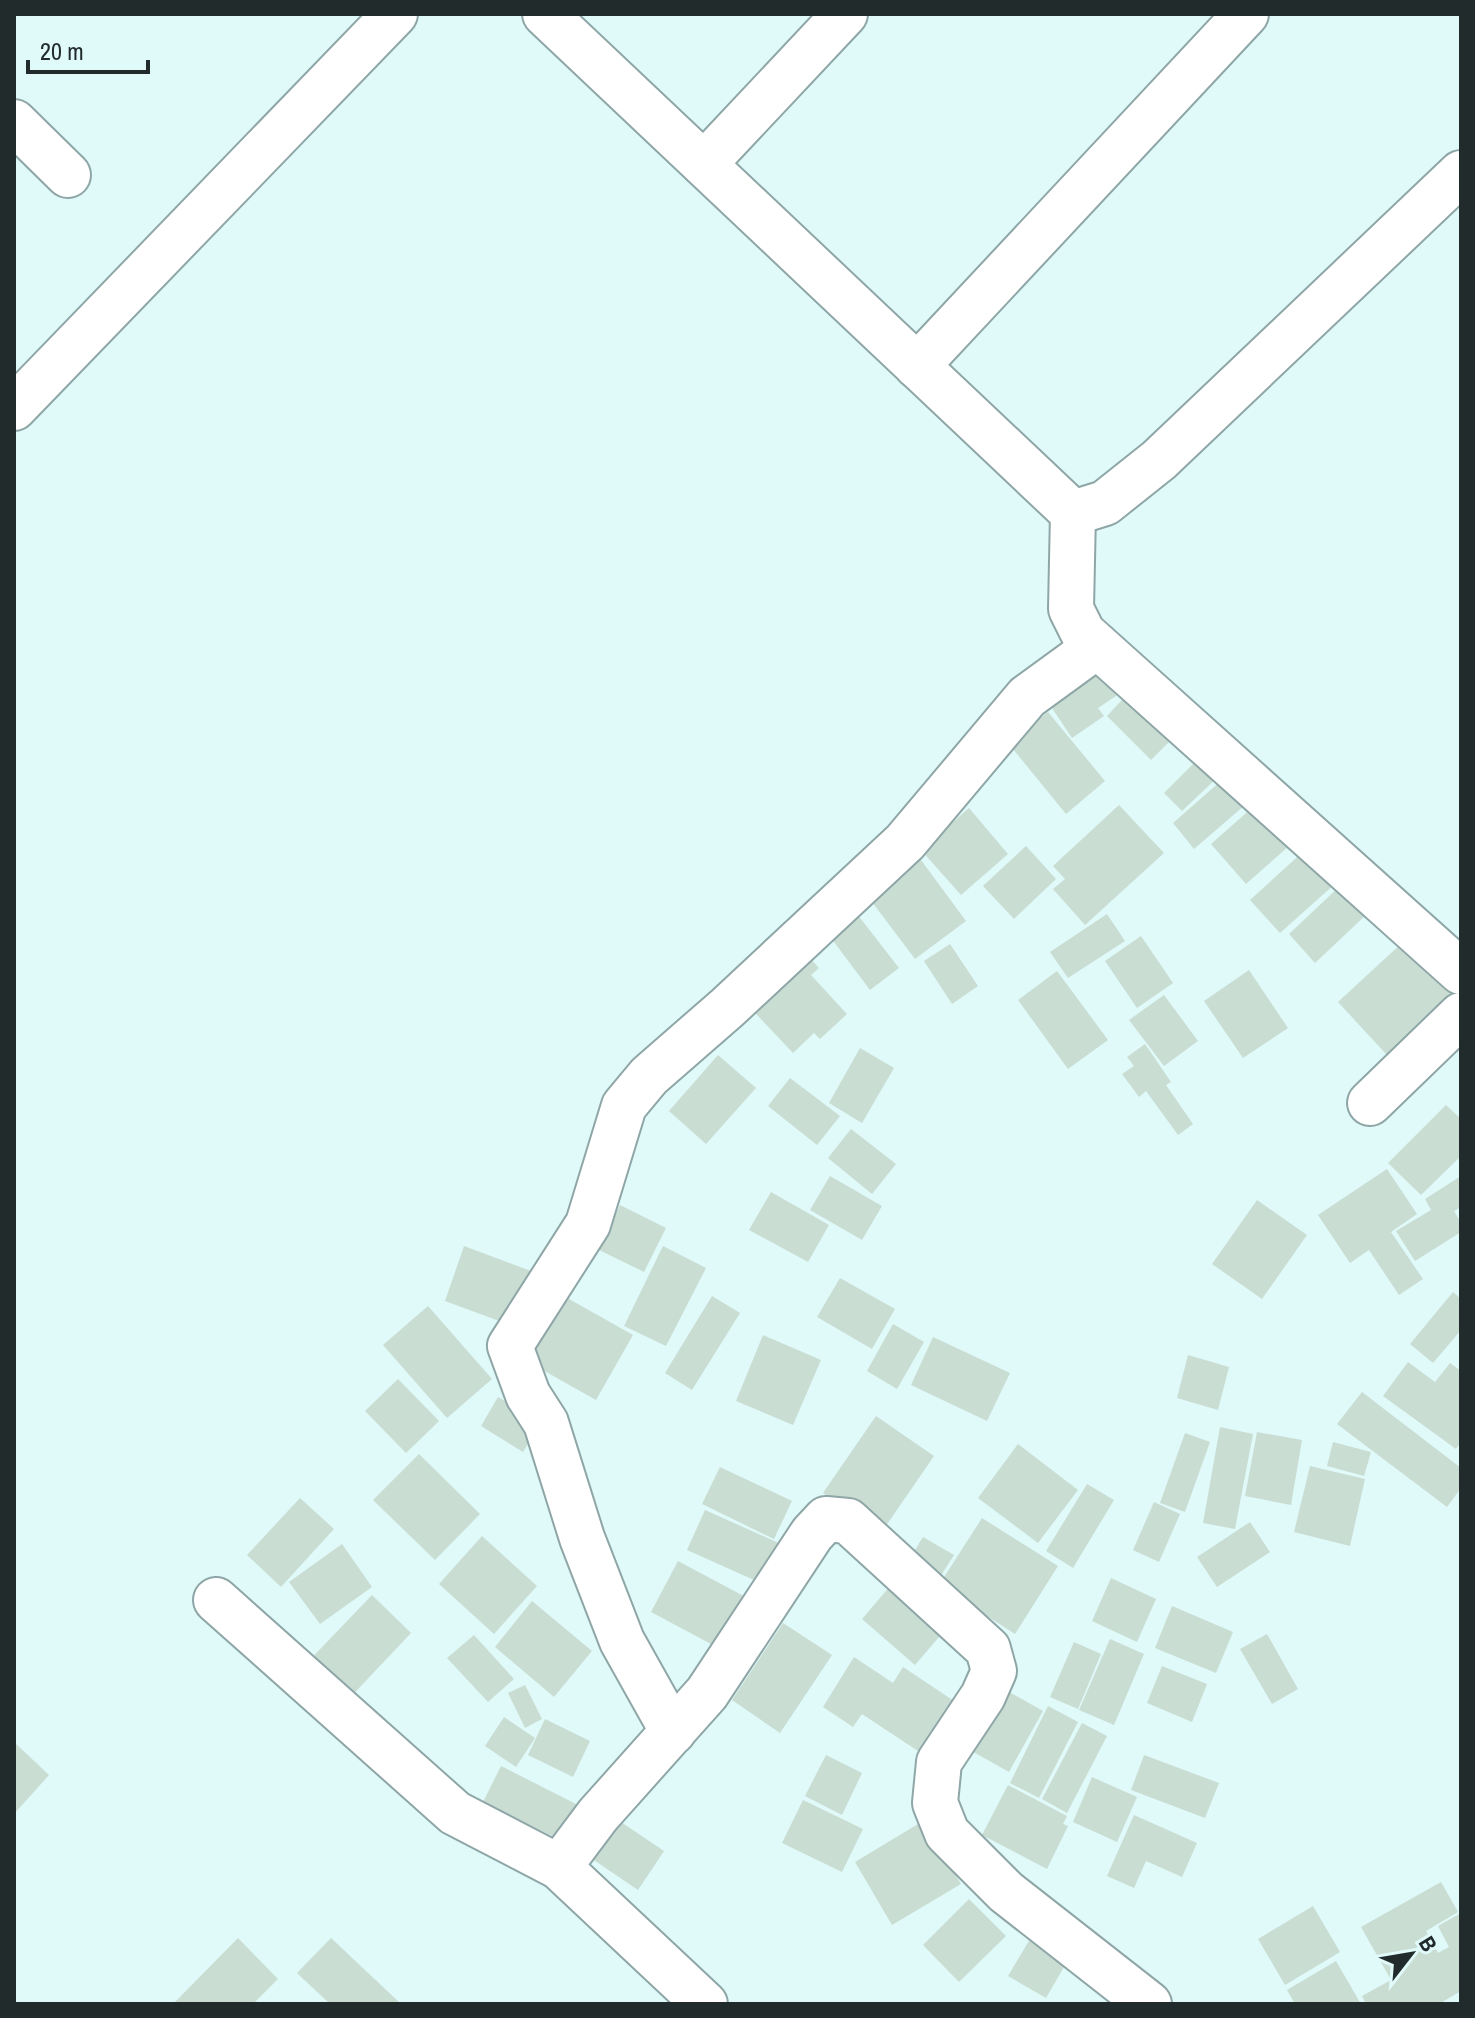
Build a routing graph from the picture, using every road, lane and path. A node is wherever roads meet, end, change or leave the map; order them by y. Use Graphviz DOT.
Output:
graph roads {
  1 [pos="395,14"];
  2 [pos="545,14"];
  3 [pos="845,14"];
  4 [pos="1246,14"];
  5 [pos="14,122"];
  6 [pos="704,164"];
  7 [pos="1461,173"];
  8 [pos="68,175"];
  9 [pos="917,366"];
  10 [pos="14,408"];
  11 [pos="1073,513"];
  12 [pos="1097,646"];
  13 [pos="1461,972"];
  14 [pos="1461,1015"];
  15 [pos="1370,1103"];
  16 [pos="216,1600"];
  17 [pos="673,1732"];
  18 [pos="559,1867"];
  19 [pos="705,2004"];
  20 [pos="1149,2004"];
  1 -- 10 [label="lane"];
  2 -- 6 [label="lane"];
  3 -- 6 [label="lane"];
  4 -- 9 [label="lane"];
  5 -- 8 [label="lane"];
  6 -- 9 [label="lane"];
  7 -- 11 [label="lane"];
  9 -- 11 [label="lane"];
  11 -- 12 [label="lane"];
  12 -- 13 [label="lane"];
  12 -- 17 [label="lane"];
  14 -- 15 [label="lane"];
  16 -- 18 [label="lane"];
  17 -- 18 [label="lane"];
  17 -- 20 [label="lane"];
  18 -- 19 [label="lane"];
}
